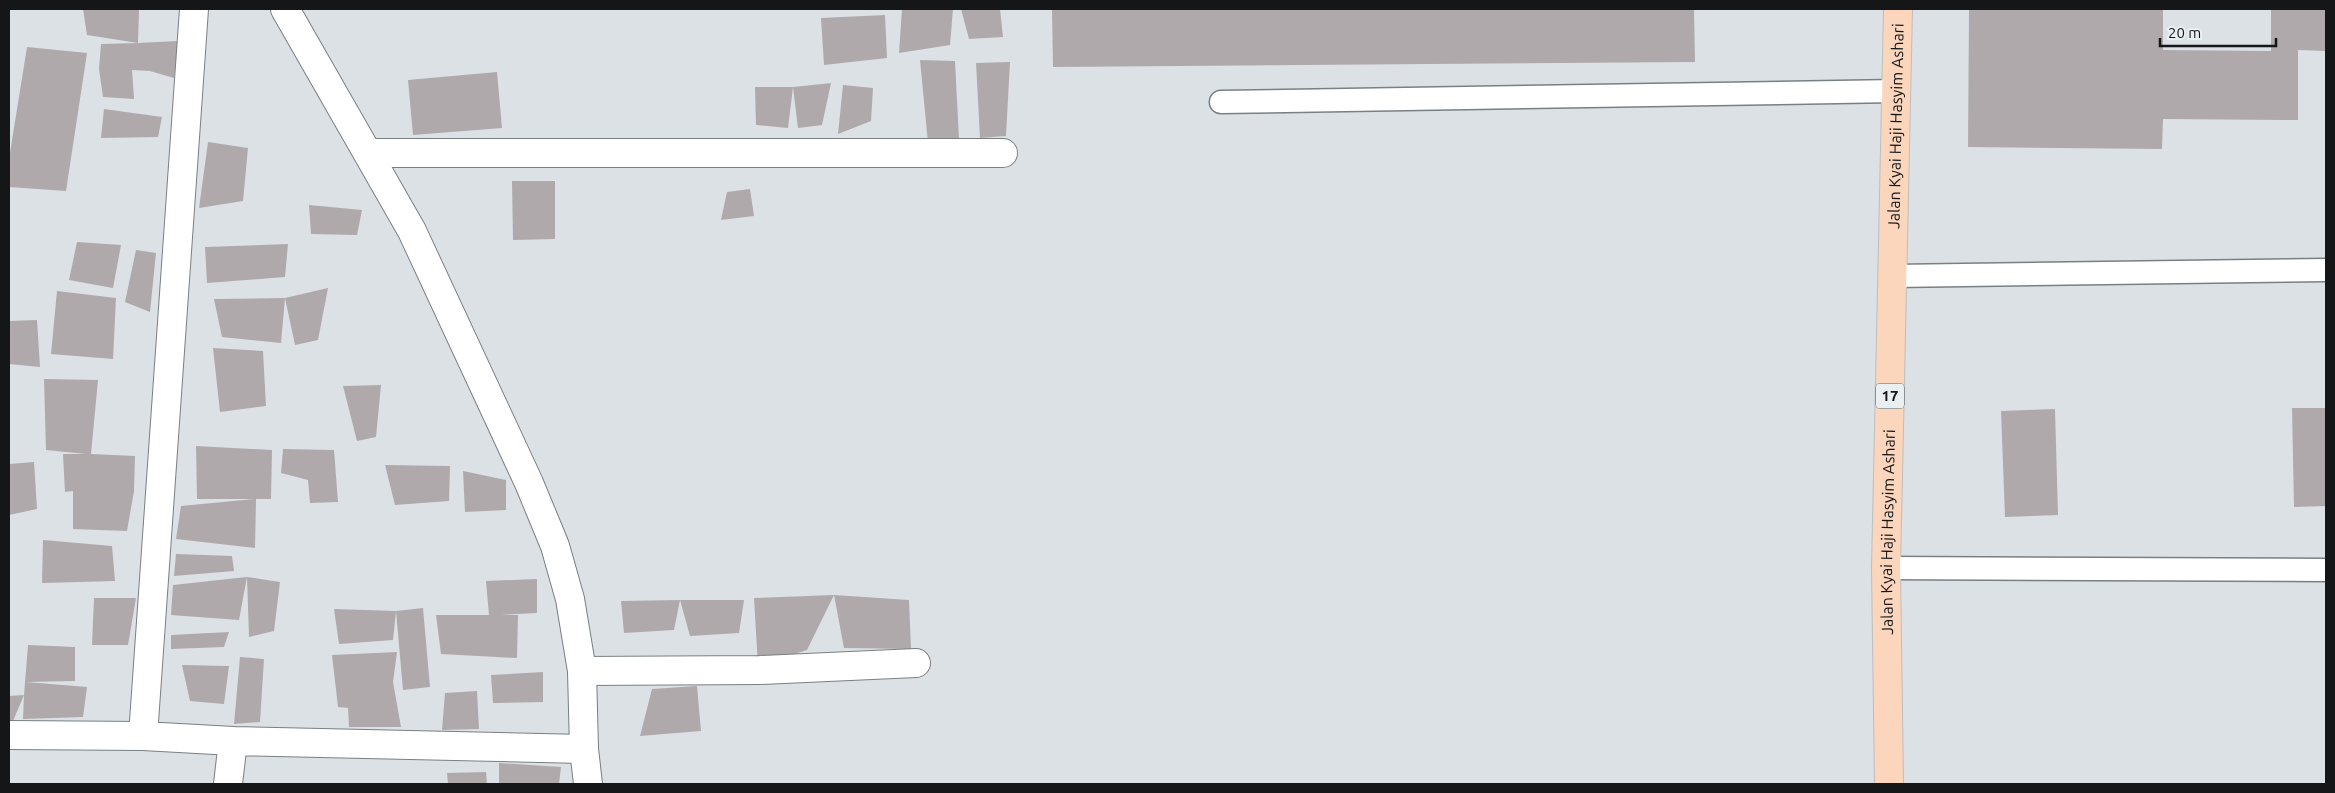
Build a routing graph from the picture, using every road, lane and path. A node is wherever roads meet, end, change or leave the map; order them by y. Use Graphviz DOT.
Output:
graph roads {
  1 [pos="194,9"];
  2 [pos="285,9"];
  3 [pos="1898,9"];
  4 [pos="1897,91"];
  5 [pos="1221,102"];
  6 [pos="368,153"];
  7 [pos="1003,153"];
  8 [pos="2326,270"];
  9 [pos="1893,276"];
  10 [pos="1886,568"];
  11 [pos="2326,570"];
  12 [pos="916,663"];
  13 [pos="582,670"];
  14 [pos="9,735"];
  15 [pos="143,736"];
  16 [pos="233,741"];
  17 [pos="584,748"];
  18 [pos="228,784"];
  19 [pos="588,784"];
  20 [pos="1889,784"];
  1 -- 15 [label="street"];
  2 -- 6 [label="street"];
  3 -- 4 [label="highway, Jalan Kyai Haji Hasyim Ashari / 17"];
  4 -- 5 [label="lane"];
  4 -- 9 [label="highway, Jalan Kyai Haji Hasyim Ashari / 17"];
  6 -- 7 [label="street"];
  6 -- 13 [label="street"];
  8 -- 9 [label="lane"];
  9 -- 10 [label="highway, Jalan Kyai Haji Hasyim Ashari / 17"];
  10 -- 11 [label="lane"];
  10 -- 20 [label="highway, Jalan Kyai Haji Hasyim Ashari / 17"];
  12 -- 13 [label="street"];
  13 -- 17 [label="street"];
  14 -- 15 [label="street"];
  15 -- 16 [label="street"];
  16 -- 17 [label="street"];
  16 -- 18 [label="street"];
  17 -- 19 [label="street"];
}
